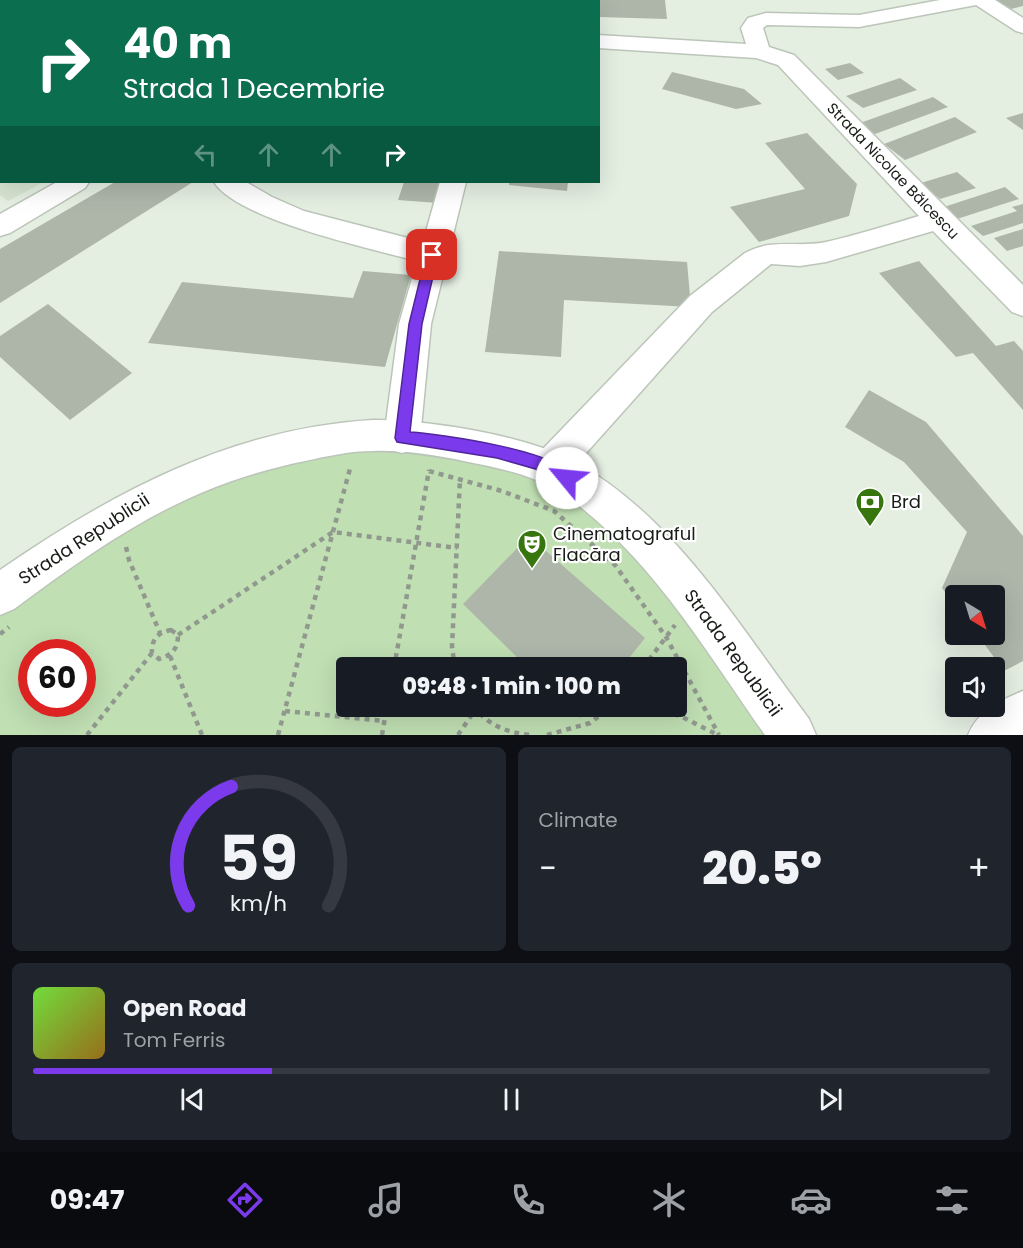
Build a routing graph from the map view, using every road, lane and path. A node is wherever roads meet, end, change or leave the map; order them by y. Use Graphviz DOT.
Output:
graph roads {
  1 [pos="973,0"];
  2 [pos="981,0"];
  3 [pos="1023,27"];
  4 [pos="600,40"];
  5 [pos="756,51"];
  6 [pos="74,183"];
  7 [pos="230,183"];
  8 [pos="453,183"];
  9 [pos="939,220"];
  10 [pos="0,226"];
  11 [pos="432,255"];
  12 [pos="1023,304"];
  13 [pos="422,449"];
  14 [pos="340,464"];
  15 [pos="550,467"];
  16 [pos="460,479"];
  17 [pos="333,532"];
  18 [pos="416,542"];
  19 [pos="116,548"];
  20 [pos="457,548"];
  21 [pos="694,600"];
  22 [pos="9,608"];
  23 [pos="160,633"];
  24 [pos="0,634"];
  25 [pos="178,635"];
  26 [pos="666,637"];
  27 [pos="152,653"];
  28 [pos="170,656"];
  29 [pos="396,657"];
  30 [pos="453,657"];
  31 [pos="651,657"];
  32 [pos="285,711"];
  33 [pos="1023,713"];
  34 [pos="385,717"];
  35 [pos="469,717"];
  36 [pos="483,717"];
  37 [pos="598,717"];
  38 [pos="682,717"];
  39 [pos="384,721"];
  40 [pos="87,735"];
  41 [pos="202,735"];
  42 [pos="278,735"];
  43 [pos="382,735"];
  44 [pos="458,735"];
  45 [pos="531,735"];
  46 [pos="547,735"];
  47 [pos="719,735"];
  48 [pos="793,735"];
  49 [pos="991,735"];
  1 -- 5 [label="street"];
  2 -- 3 [label="street"];
  4 -- 5 [label="street, Strada Nicolae Bălcescu"];
  5 -- 9 [label="street, Strada Nicolae Bălcescu"];
  6 -- 10 [label="street"];
  7 -- 11 [label="street"];
  8 -- 11 [label="street"];
  9 -- 12 [label="street, Strada Nicolae Bălcescu"];
  9 -- 15 [label="street"];
  11 -- 13 [label="street"];
  13 -- 15 [label="street, Strada Republicii"];
  13 -- 16 [label="path"];
  13 -- 18 [label="path"];
  13 -- 22 [label="street, Strada Republicii"];
  14 -- 17 [label="path"];
  15 -- 21 [label="street, Strada Republicii"];
  16 -- 20 [label="path"];
  16 -- 26 [label="path"];
  17 -- 18 [label="path"];
  17 -- 25 [label="path"];
  17 -- 32 [label="path"];
  18 -- 20 [label="path"];
  18 -- 29 [label="path"];
  19 -- 23 [label="path"];
  20 -- 30 [label="path"];
  21 -- 26 [label="path"];
  21 -- 48 [label="street, Strada Republicii"];
  22 -- 24 [label="path"];
  23 -- 25 [label="path"];
  23 -- 27 [label="path"];
  25 -- 28 [label="path"];
  26 -- 31 [label="path"];
  26 -- 47 [label="path"];
  27 -- 28 [label="path"];
  27 -- 40 [label="path"];
  28 -- 41 [label="path"];
  32 -- 39 [label="path"];
  32 -- 42 [label="path"];
  33 -- 49 [label="street"];
  34 -- 39 [label="path"];
  35 -- 44 [label="path"];
  36 -- 45 [label="path"];
  37 -- 46 [label="path"];
  38 -- 47 [label="path"];
  39 -- 43 [label="path"];
}
